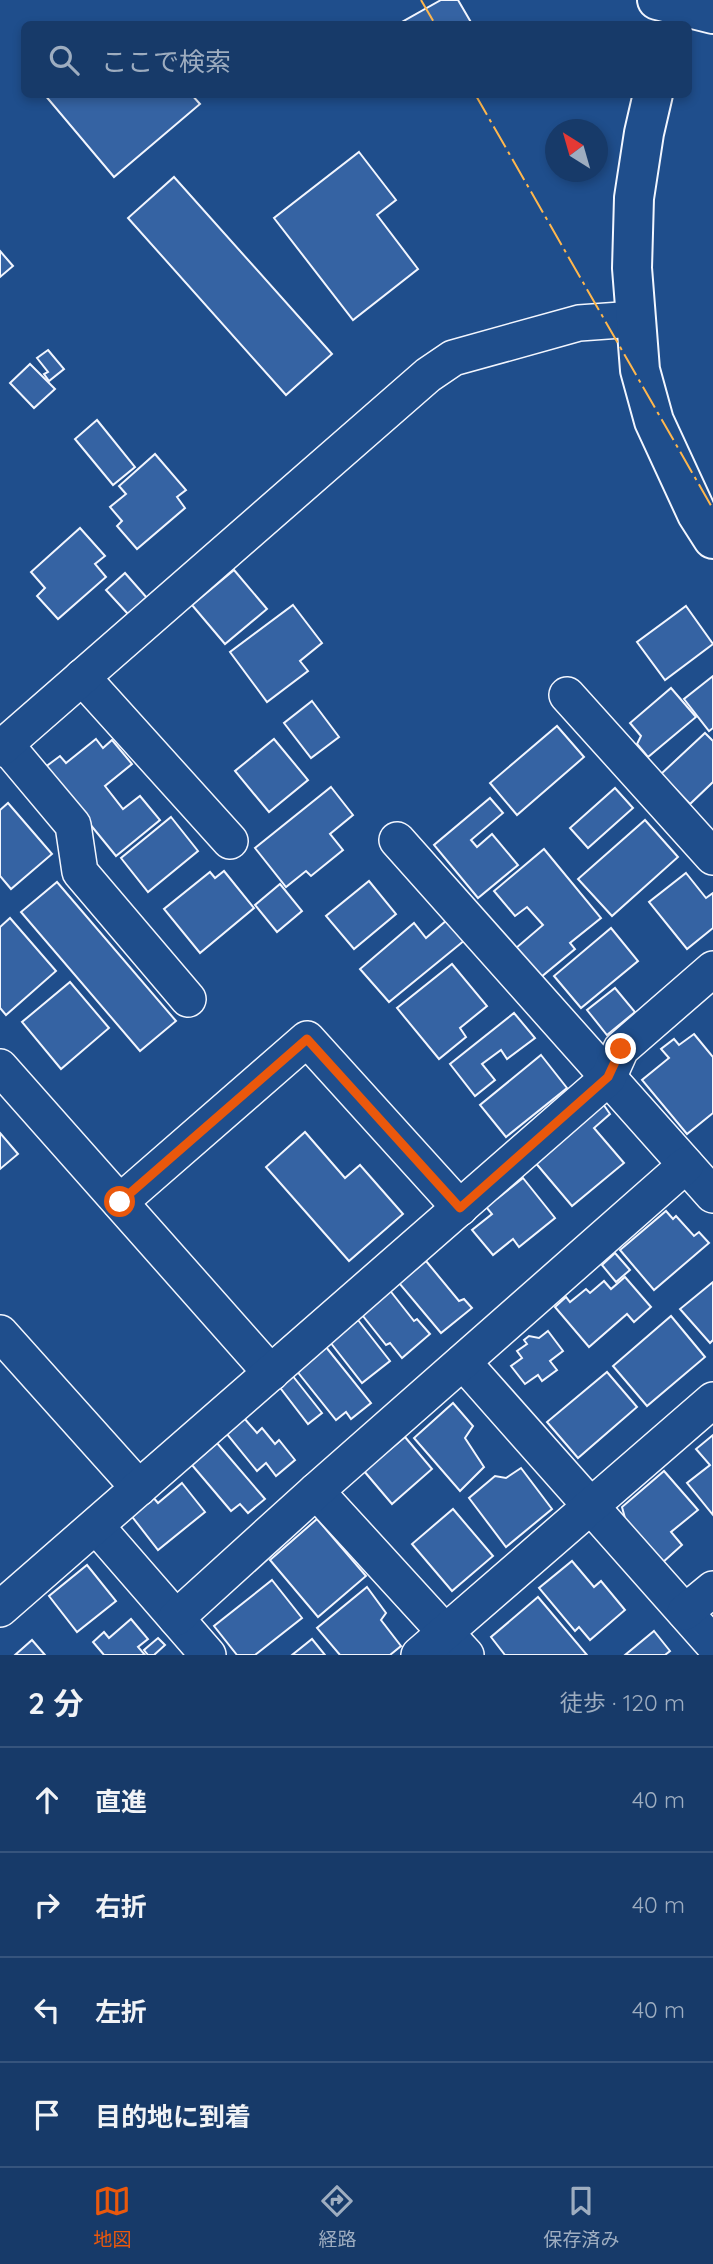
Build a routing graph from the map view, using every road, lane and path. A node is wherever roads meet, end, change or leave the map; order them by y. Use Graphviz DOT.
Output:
graph roads {
  1 [pos="667,10"];
  2 [pos="713,14"];
  3 [pos="652,98"];
  4 [pos="635,319"];
  5 [pos="713,539"];
  6 [pos="82,677"];
  7 [pos="567,695"];
  8 [pos="3,746"];
  9 [pos="397,840"];
  10 [pos="230,841"];
  11 [pos="713,857"];
  12 [pos="713,969"];
  13 [pos="188,999"];
  14 [pos="0,1067"];
  15 [pos="608,1077"];
  16 [pos="686,1165"];
  17 [pos="713,1195"];
  18 [pos="120,1202"];
  19 [pos="460,1208"];
  20 [pos="0,1334"];
  21 [pos="463,1362"];
  22 [pos="271,1373"];
  23 [pos="713,1400"];
  24 [pos="139,1488"];
  25 [pos="316,1491"];
  26 [pos="592,1505"];
  27 [pos="96,1526"];
  28 [pos="713,1589"];
  29 [pos="0,1609"];
  30 [pos="685,1612"];
  31 [pos="176,1619"];
  32 [pos="456,1643"];
  33 [pos="713,1644"];
  34 [pos="208,1655"];
  35 [pos="419,1655"];
  1 -- 2 [label="street"];
  3 -- 4 [label="street"];
  4 -- 5 [label="street"];
  4 -- 6 [label="street"];
  6 -- 8 [label="street"];
  6 -- 10 [label="street"];
  7 -- 11 [label="street"];
  8 -- 13 [label="street"];
  9 -- 15 [label="street"];
  12 -- 15 [label="street"];
  14 -- 18 [label="street"];
  15 -- 16 [label="street"];
  15 -- 19 [label="street"];
  16 -- 17 [label="street"];
  16 -- 21 [label="street"];
  18 -- 19 [label="street"];
  18 -- 22 [label="street"];
  19 -- 22 [label="street"];
  20 -- 24 [label="street"];
  21 -- 25 [label="street"];
  21 -- 26 [label="street"];
  22 -- 24 [label="street"];
  23 -- 26 [label="street"];
  24 -- 27 [label="street"];
  25 -- 31 [label="street"];
  25 -- 32 [label="street"];
  26 -- 30 [label="street"];
  26 -- 32 [label="street"];
  27 -- 29 [label="street"];
  27 -- 31 [label="street"];
  28 -- 30 [label="street"];
  30 -- 33 [label="street"];
  31 -- 34 [label="street"];
  32 -- 35 [label="street"];
}
